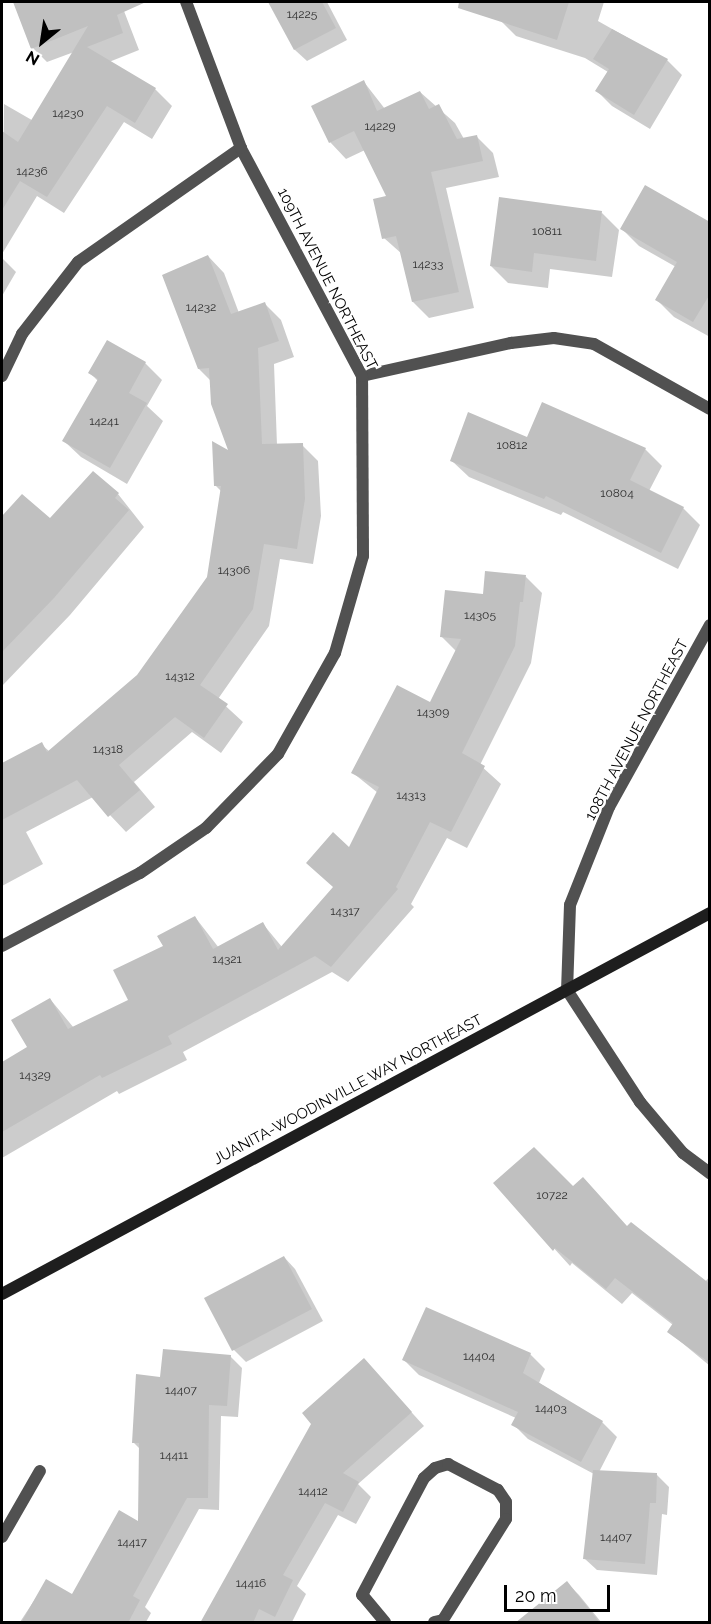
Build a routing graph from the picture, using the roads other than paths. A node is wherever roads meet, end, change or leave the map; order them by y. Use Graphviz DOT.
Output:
graph roads {
  1 [pos="186,2"];
  2 [pos="241,148"];
  3 [pos="2,376"];
  4 [pos="362,376"];
  5 [pos="710,409"];
  6 [pos="710,625"];
  7 [pos="710,914"];
  8 [pos="2,946"];
  9 [pos="567,990"];
  10 [pos="710,1173"];
  11 [pos="2,1294"];
  12 [pos="40,1471"];
  13 [pos="2,1536"];
  14 [pos="386,1623"];
  15 [pos="434,1623"];
  1 -- 2 [label="street, 109TH AVENUE NORTHEAST"];
  2 -- 3 [label="street"];
  2 -- 4 [label="street, 109TH AVENUE NORTHEAST"];
  4 -- 5 [label="street"];
  4 -- 8 [label="street, 109TH AVENUE NORTHEAST"];
  6 -- 9 [label="street, 108TH AVENUE NORTHEAST"];
  7 -- 9 [label="main road, JUANITA-WOODINVILLE WAY NORTHEAST"];
  9 -- 10 [label="street"];
  9 -- 11 [label="main road, JUANITA-WOODINVILLE WAY NORTHEAST"];
  12 -- 13 [label="street"];
  14 -- 15 [label="street"];
}
